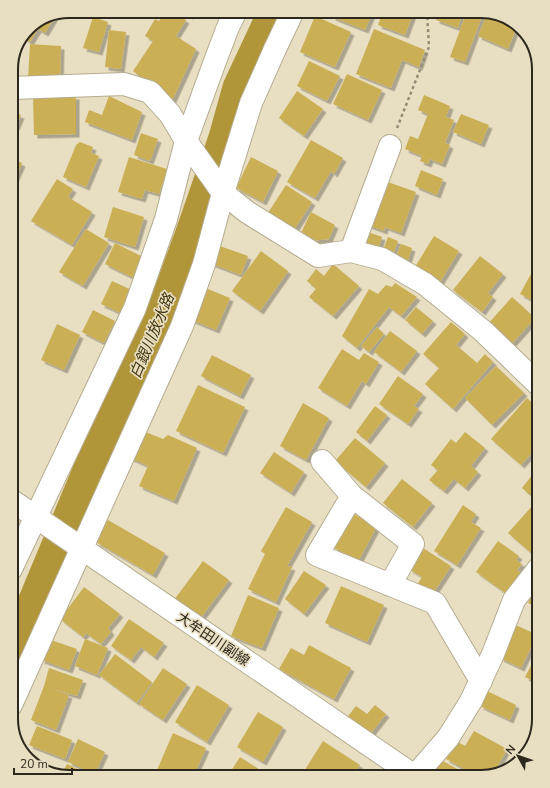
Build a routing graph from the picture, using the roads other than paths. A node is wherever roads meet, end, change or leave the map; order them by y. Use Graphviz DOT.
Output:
graph roads {
  1 [pos="232,18"];
  2 [pos="290,18"];
  3 [pos="18,88"];
  4 [pos="186,141"];
  5 [pos="390,146"];
  6 [pos="223,193"];
  7 [pos="351,251"];
  8 [pos="532,379"];
  9 [pos="322,461"];
  10 [pos="352,496"];
  11 [pos="18,505"];
  12 [pos="39,519"];
  13 [pos="81,548"];
  14 [pos="18,556"];
  15 [pos="532,577"];
  16 [pos="390,585"];
  17 [pos="481,681"];
  18 [pos="18,689"];
  19 [pos="405,770"];
  20 [pos="421,770"];
  1 -- 4 [label="street"];
  2 -- 6 [label="street"];
  3 -- 4 [label="street"];
  4 -- 6 [label="street"];
  4 -- 12 [label="street"];
  5 -- 7 [label="street"];
  6 -- 7 [label="street"];
  6 -- 13 [label="street"];
  7 -- 8 [label="street"];
  9 -- 10 [label="street"];
  10 -- 16 [label="street"];
  10 -- 16 [label="street"];
  11 -- 12 [label="street, 大牟田川副線"];
  12 -- 13 [label="street, 大牟田川副線"];
  12 -- 14 [label="street"];
  13 -- 18 [label="street"];
  13 -- 19 [label="street, 大牟田川副線"];
  15 -- 17 [label="street"];
  16 -- 17 [label="street"];
  17 -- 20 [label="street"];
}
